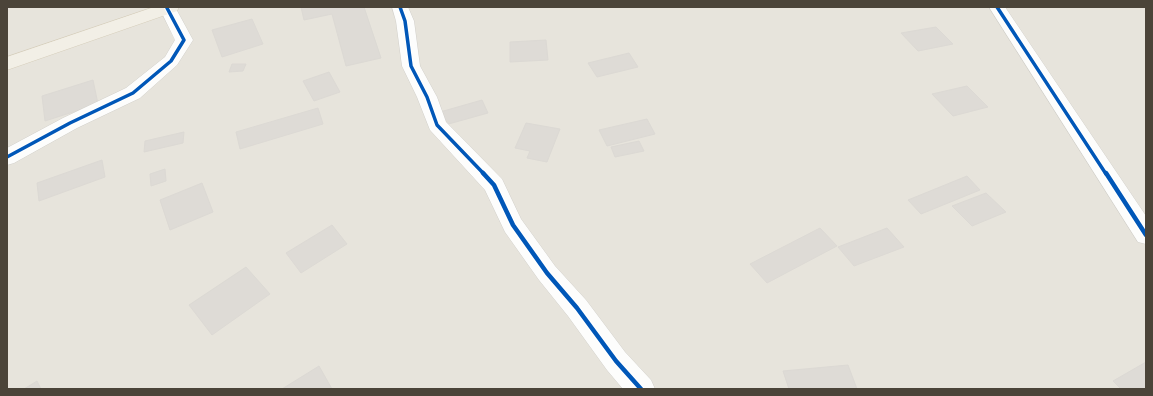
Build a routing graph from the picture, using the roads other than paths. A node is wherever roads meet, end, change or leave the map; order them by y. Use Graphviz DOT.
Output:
graph roads {
  1 [pos="400,7"];
  2 [pos="997,7"];
  3 [pos="169,8"];
  4 [pos="7,64"];
  5 [pos="7,157"];
  6 [pos="1146,235"];
  7 [pos="642,389"];
  1 -- 7 [label="street"];
  2 -- 6 [label="street"];
  3 -- 4 [label="main road"];
  3 -- 5 [label="street"];
}
